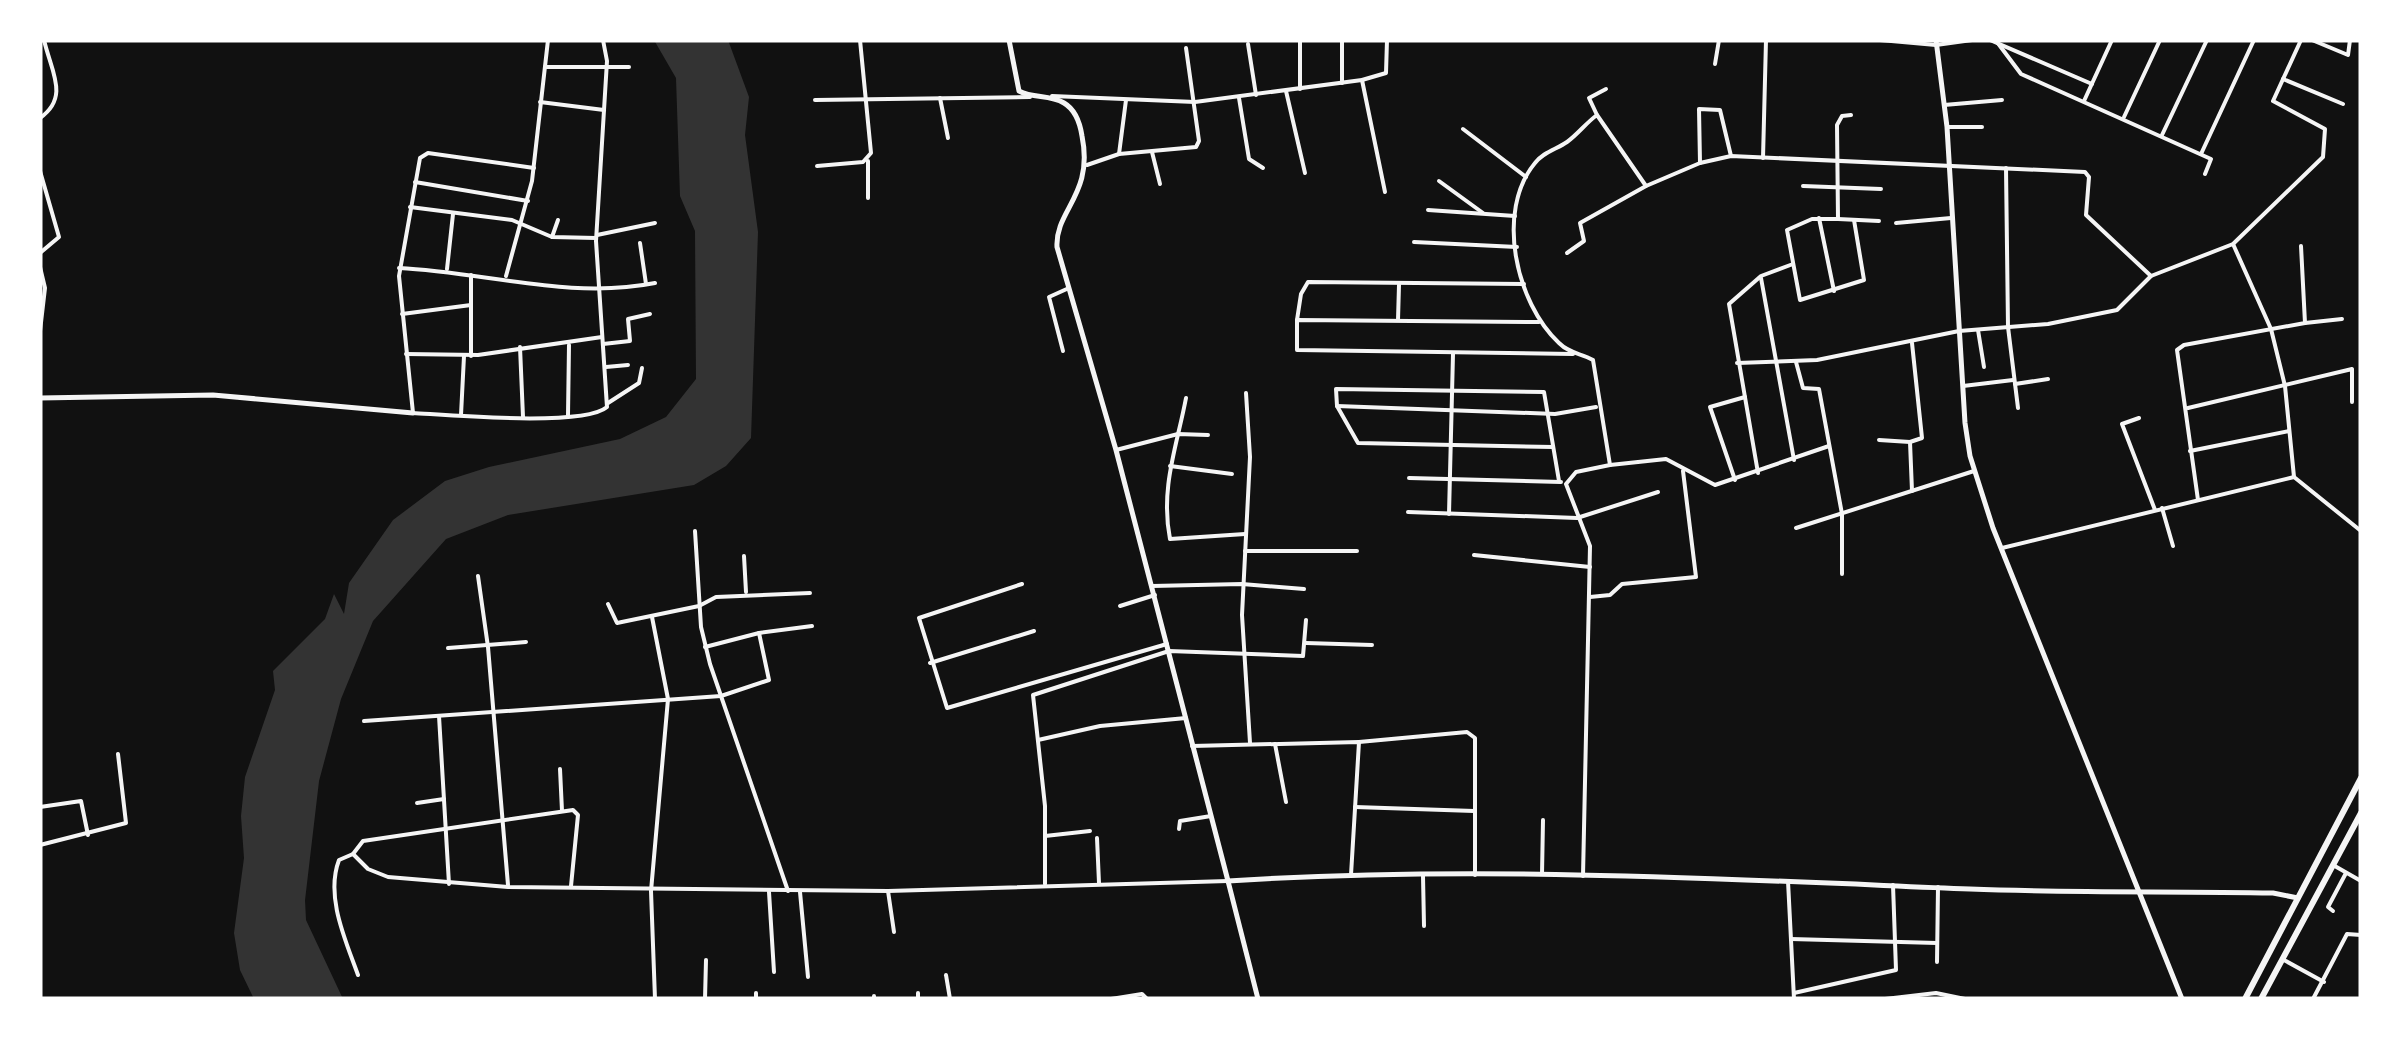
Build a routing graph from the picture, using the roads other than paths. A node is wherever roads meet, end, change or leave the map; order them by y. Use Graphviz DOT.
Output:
graph roads {
  1 [pos="44,40"];
  2 [pos="548,40"];
  3 [pos="603,40"];
  4 [pos="860,40"];
  5 [pos="1009,40"];
  6 [pos="1300,40"];
  7 [pos="1342,40"];
  8 [pos="1387,40"];
  9 [pos="1720,40"];
  10 [pos="1766,40"];
  11 [pos="1882,40"];
  12 [pos="1972,40"];
  13 [pos="1990,40"];
  14 [pos="2101,40"];
  15 [pos="2160,40"];
  16 [pos="2207,40"];
  17 [pos="2254,40"];
  18 [pos="2301,40"];
  19 [pos="2312,40"];
  20 [pos="2350,40"];
  21 [pos="1936,42"];
  22 [pos="1998,42"];
  23 [pos="2111,42"];
  24 [pos="1248,44"];
  25 [pos="1186,48"];
  26 [pos="1714,64"];
  27 [pos="545,67"];
  28 [pos="629,67"];
  29 [pos="606,68"];
  30 [pos="2283,78"];
  31 [pos="1362,80"];
  32 [pos="1342,83"];
  33 [pos="2092,84"];
  34 [pos="1300,89"];
  35 [pos="1606,89"];
  36 [pos="1286,91"];
  37 [pos="1048,96"];
  38 [pos="1256,96"];
  39 [pos="940,97"];
  40 [pos="1031,97"];
  41 [pos="867,98"];
  42 [pos="1240,98"];
  43 [pos="815,100"];
  44 [pos="1126,100"];
  45 [pos="2002,100"];
  46 [pos="2084,101"];
  47 [pos="540,102"];
  48 [pos="1196,102"];
  49 [pos="2344,104"];
  50 [pos="1944,105"];
  51 [pos="604,110"];
  52 [pos="1851,115"];
  53 [pos="1597,116"];
  54 [pos="40,118"];
  55 [pos="2123,118"];
  56 [pos="1947,126"];
  57 [pos="1982,127"];
  58 [pos="1464,129"];
  59 [pos="2162,136"];
  60 [pos="948,138"];
  61 [pos="1152,152"];
  62 [pos="1119,154"];
  63 [pos="2201,154"];
  64 [pos="1731,156"];
  65 [pos="1763,158"];
  66 [pos="868,161"];
  67 [pos="1840,162"];
  68 [pos="1700,163"];
  69 [pos="1087,165"];
  70 [pos="817,166"];
  71 [pos="534,168"];
  72 [pos="1262,168"];
  73 [pos="1950,168"];
  74 [pos="2006,168"];
  75 [pos="40,171"];
  76 [pos="1305,173"];
  77 [pos="2206,174"];
  78 [pos="1526,176"];
  79 [pos="1439,181"];
  80 [pos="415,182"];
  81 [pos="1160,184"];
  82 [pos="1646,186"];
  83 [pos="1803,186"];
  84 [pos="1839,188"];
  85 [pos="1881,190"];
  86 [pos="1385,192"];
  87 [pos="868,198"];
  88 [pos="528,201"];
  89 [pos="410,207"];
  90 [pos="1428,210"];
  91 [pos="1483,213"];
  92 [pos="453,214"];
  93 [pos="1514,216"];
  94 [pos="1819,218"];
  95 [pos="1953,218"];
  96 [pos="1838,219"];
  97 [pos="558,220"];
  98 [pos="1854,220"];
  99 [pos="1878,221"];
  100 [pos="1896,222"];
  101 [pos="655,223"];
  102 [pos="521,224"];
  103 [pos="636,227"];
  104 [pos="596,236"];
  105 [pos="552,237"];
  106 [pos="1414,242"];
  107 [pos="2234,244"];
  108 [pos="1517,246"];
  109 [pos="2301,246"];
  110 [pos="1568,252"];
  111 [pos="40,253"];
  112 [pos="1792,264"];
  113 [pos="40,267"];
  114 [pos="399,268"];
  115 [pos="447,269"];
  116 [pos="471,274"];
  117 [pos="1761,276"];
  118 [pos="2151,276"];
  119 [pos="506,277"];
  120 [pos="654,283"];
  121 [pos="646,284"];
  122 [pos="1524,284"];
  123 [pos="1399,285"];
  124 [pos="598,286"];
  125 [pos="1069,288"];
  126 [pos="1834,291"];
  127 [pos="472,305"];
  128 [pos="402,314"];
  129 [pos="650,314"];
  130 [pos="2342,319"];
  131 [pos="1297,320"];
  132 [pos="1398,320"];
  133 [pos="1540,322"];
  134 [pos="2305,324"];
  135 [pos="2008,328"];
  136 [pos="2272,328"];
  137 [pos="1978,330"];
  138 [pos="40,331"];
  139 [pos="1959,331"];
  140 [pos="602,341"];
  141 [pos="569,342"];
  142 [pos="1912,344"];
  143 [pos="520,347"];
  144 [pos="1063,351"];
  145 [pos="406,354"];
  146 [pos="1452,354"];
  147 [pos="1573,354"];
  148 [pos="467,356"];
  149 [pos="1776,362"];
  150 [pos="1796,362"];
  151 [pos="1738,363"];
  152 [pos="628,366"];
  153 [pos="606,367"];
  154 [pos="1984,367"];
  155 [pos="642,368"];
  156 [pos="2048,379"];
  157 [pos="2015,382"];
  158 [pos="1963,386"];
  159 [pos="2285,386"];
  160 [pos="1452,390"];
  161 [pos="1246,393"];
  162 [pos="1745,397"];
  163 [pos="40,398"];
  164 [pos="1186,398"];
  165 [pos="2352,402"];
  166 [pos="608,404"];
  167 [pos="1337,406"];
  168 [pos="1599,407"];
  169 [pos="2018,408"];
  170 [pos="2188,408"];
  171 [pos="1451,410"];
  172 [pos="413,413"];
  173 [pos="1548,413"];
  174 [pos="568,415"];
  175 [pos="461,416"];
  176 [pos="523,418"];
  177 [pos="2138,418"];
  178 [pos="2288,431"];
  179 [pos="1178,434"];
  180 [pos="1208,435"];
  181 [pos="1879,440"];
  182 [pos="1910,442"];
  183 [pos="1450,445"];
  184 [pos="1829,446"];
  185 [pos="1552,447"];
  186 [pos="1116,450"];
  187 [pos="2190,450"];
  188 [pos="1794,460"];
  189 [pos="1610,465"];
  190 [pos="1170,466"];
  191 [pos="1682,468"];
  192 [pos="1974,471"];
  193 [pos="1758,473"];
  194 [pos="1232,474"];
  195 [pos="2294,477"];
  196 [pos="1409,478"];
  197 [pos="1450,480"];
  198 [pos="1734,480"];
  199 [pos="1562,482"];
  200 [pos="1912,491"];
  201 [pos="1658,492"];
  202 [pos="2198,500"];
  203 [pos="2162,508"];
  204 [pos="2154,510"];
  205 [pos="1408,512"];
  206 [pos="1448,514"];
  207 [pos="1842,514"];
  208 [pos="1577,518"];
  209 [pos="1796,528"];
  210 [pos="695,531"];
  211 [pos="2361,531"];
  212 [pos="1245,534"];
  213 [pos="2173,546"];
  214 [pos="2002,548"];
  215 [pos="1244,551"];
  216 [pos="1357,551"];
  217 [pos="1474,555"];
  218 [pos="744,556"];
  219 [pos="1590,567"];
  220 [pos="1842,574"];
  221 [pos="478,576"];
  222 [pos="1022,584"];
  223 [pos="1242,584"];
  224 [pos="1152,586"];
  225 [pos="1304,589"];
  226 [pos="746,592"];
  227 [pos="810,593"];
  228 [pos="1154,595"];
  229 [pos="1590,597"];
  230 [pos="608,604"];
  231 [pos="699,606"];
  232 [pos="1120,606"];
  233 [pos="652,616"];
  234 [pos="1306,620"];
  235 [pos="812,626"];
  236 [pos="760,632"];
  237 [pos="1034,632"];
  238 [pos="526,642"];
  239 [pos="1306,643"];
  240 [pos="1372,645"];
  241 [pos="488,647"];
  242 [pos="706,647"];
  243 [pos="1168,647"];
  244 [pos="448,648"];
  245 [pos="1242,654"];
  246 [pos="930,663"];
  247 [pos="721,696"];
  248 [pos="668,699"];
  249 [pos="494,714"];
  250 [pos="440,716"];
  251 [pos="1186,718"];
  252 [pos="364,721"];
  253 [pos="1038,740"];
  254 [pos="1359,742"];
  255 [pos="1250,743"];
  256 [pos="1275,744"];
  257 [pos="1192,746"];
  258 [pos="118,754"];
  259 [pos="560,769"];
  260 [pos="2361,778"];
  261 [pos="444,799"];
  262 [pos="1286,802"];
  263 [pos="416,803"];
  264 [pos="40,807"];
  265 [pos="1355,807"];
  266 [pos="562,811"];
  267 [pos="1474,811"];
  268 [pos="2361,813"];
  269 [pos="1212,816"];
  270 [pos="500,819"];
  271 [pos="1543,820"];
  272 [pos="446,828"];
  273 [pos="1179,829"];
  274 [pos="1090,832"];
  275 [pos="88,835"];
  276 [pos="1045,836"];
  277 [pos="1097,838"];
  278 [pos="40,845"];
  279 [pos="353,854"];
  280 [pos="2333,865"];
  281 [pos="2346,873"];
  282 [pos="1542,874"];
  283 [pos="1351,875"];
  284 [pos="1475,875"];
  285 [pos="1423,876"];
  286 [pos="1583,876"];
  287 [pos="1788,881"];
  288 [pos="2361,881"];
  289 [pos="1228,882"];
  290 [pos="1099,883"];
  291 [pos="449,884"];
  292 [pos="1045,884"];
  293 [pos="1893,885"];
  294 [pos="508,886"];
  295 [pos="571,887"];
  296 [pos="1938,887"];
  297 [pos="2138,890"];
  298 [pos="652,891"];
  299 [pos="769,891"];
  300 [pos="788,891"];
  301 [pos="800,891"];
  302 [pos="888,891"];
  303 [pos="2300,899"];
  304 [pos="2333,911"];
  305 [pos="1424,926"];
  306 [pos="894,932"];
  307 [pos="2361,935"];
  308 [pos="1791,939"];
  309 [pos="1894,942"];
  310 [pos="1937,943"];
  311 [pos="2282,959"];
  312 [pos="706,960"];
  313 [pos="1937,962"];
  314 [pos="774,972"];
  315 [pos="358,975"];
  316 [pos="946,976"];
  317 [pos="808,977"];
  318 [pos="2324,982"];
  319 [pos="1794,996"];
  320 [pos="1904,996"];
  321 [pos="655,999"];
  322 [pos="706,999"];
  323 [pos="950,999"];
  324 [pos="1111,999"];
  325 [pos="1147,999"];
  326 [pos="1258,999"];
  327 [pos="1885,999"];
  328 [pos="1965,999"];
  329 [pos="2182,999"];
  330 [pos="2245,999"];
  331 [pos="2261,999"];
  332 [pos="2314,999"];
  1 -- 54 [label="street"];
  2 -- 27 [label="street"];
  3 -- 29 [label="street"];
  4 -- 41 [label="street"];
  5 -- 40 [label="street"];
  6 -- 34 [label="street"];
  7 -- 32 [label="street"];
  8 -- 31 [label="street"];
  9 -- 26 [label="street"];
  10 -- 65 [label="street"];
  11 -- 21 [label="street"];
  12 -- 21 [label="street"];
  13 -- 22 [label="street"];
  14 -- 23 [label="street"];
  15 -- 55 [label="street"];
  16 -- 59 [label="street"];
  17 -- 63 [label="street"];
  18 -- 30 [label="street"];
  19 -- 20 [label="street"];
  21 -- 50 [label="street"];
  22 -- 33 [label="street"];
  22 -- 46 [label="street"];
  23 -- 33 [label="street"];
  24 -- 38 [label="street"];
  25 -- 48 [label="street"];
  27 -- 29 [label="street"];
  27 -- 47 [label="street"];
  28 -- 29 [label="street"];
  29 -- 51 [label="street"];
  30 -- 49 [label="street"];
  30 -- 107 [label="street"];
  31 -- 32 [label="street"];
  31 -- 86 [label="street"];
  32 -- 34 [label="street"];
  33 -- 46 [label="street"];
  34 -- 36 [label="street"];
  35 -- 53 [label="street"];
  36 -- 38 [label="street"];
  36 -- 76 [label="street"];
  37 -- 40 [label="street"];
  37 -- 44 [label="street"];
  37 -- 69 [label="street"];
  38 -- 42 [label="street"];
  39 -- 40 [label="street"];
  39 -- 41 [label="street"];
  39 -- 60 [label="street"];
  41 -- 43 [label="street"];
  41 -- 66 [label="street"];
  42 -- 48 [label="street"];
  42 -- 72 [label="street"];
  44 -- 48 [label="street"];
  44 -- 62 [label="street"];
  45 -- 50 [label="street"];
  46 -- 55 [label="street"];
  47 -- 51 [label="street"];
  47 -- 71 [label="street"];
  48 -- 61 [label="street"];
  50 -- 56 [label="street"];
  51 -- 104 [label="street"];
  52 -- 67 [label="street"];
  53 -- 78 [label="street"];
  53 -- 82 [label="street"];
  55 -- 59 [label="street"];
  56 -- 57 [label="street"];
  56 -- 73 [label="street"];
  58 -- 78 [label="street"];
  59 -- 63 [label="street"];
  61 -- 62 [label="street"];
  61 -- 81 [label="street"];
  62 -- 69 [label="street"];
  63 -- 77 [label="street"];
  64 -- 65 [label="street"];
  64 -- 68 [label="street"];
  64 -- 68 [label="street"];
  65 -- 67 [label="street"];
  66 -- 70 [label="street"];
  66 -- 87 [label="street"];
  67 -- 73 [label="street"];
  67 -- 84 [label="street"];
  68 -- 82 [label="street"];
  69 -- 125 [label="street"];
  71 -- 80 [label="street"];
  71 -- 88 [label="street"];
  73 -- 74 [label="street"];
  73 -- 95 [label="street"];
  74 -- 118 [label="street"];
  74 -- 135 [label="street"];
  75 -- 111 [label="street"];
  78 -- 93 [label="street"];
  79 -- 91 [label="street"];
  80 -- 88 [label="street"];
  80 -- 89 [label="street"];
  82 -- 110 [label="street"];
  83 -- 84 [label="street"];
  84 -- 85 [label="street"];
  84 -- 96 [label="street"];
  88 -- 102 [label="street"];
  89 -- 92 [label="street"];
  89 -- 114 [label="street"];
  90 -- 91 [label="street"];
  91 -- 93 [label="street"];
  92 -- 102 [label="street"];
  92 -- 115 [label="street"];
  93 -- 108 [label="street"];
  94 -- 96 [label="street"];
  94 -- 112 [label="street"];
  94 -- 126 [label="street"];
  95 -- 100 [label="street"];
  95 -- 139 [label="street"];
  96 -- 98 [label="street"];
  97 -- 105 [label="street"];
  98 -- 99 [label="street"];
  98 -- 126 [label="street"];
  101 -- 103 [label="street"];
  102 -- 105 [label="street"];
  102 -- 119 [label="street"];
  103 -- 104 [label="street"];
  103 -- 121 [label="street"];
  104 -- 105 [label="street"];
  104 -- 124 [label="street"];
  106 -- 108 [label="street"];
  107 -- 118 [label="street"];
  107 -- 136 [label="street"];
  108 -- 122 [label="street"];
  109 -- 134 [label="street"];
  112 -- 117 [label="street"];
  112 -- 126 [label="street"];
  113 -- 138 [label="street"];
  114 -- 115 [label="street"];
  114 -- 128 [label="street"];
  115 -- 116 [label="street"];
  116 -- 119 [label="street"];
  116 -- 127 [label="street"];
  117 -- 149 [label="street"];
  117 -- 151 [label="street"];
  118 -- 135 [label="street"];
  119 -- 124 [label="street"];
  120 -- 121 [label="street"];
  121 -- 124 [label="street"];
  122 -- 123 [label="street"];
  122 -- 133 [label="street"];
  123 -- 131 [label="street"];
  123 -- 132 [label="street"];
  124 -- 140 [label="street"];
  125 -- 144 [label="street"];
  125 -- 186 [label="street"];
  127 -- 128 [label="street"];
  127 -- 148 [label="street"];
  128 -- 145 [label="street"];
  129 -- 140 [label="street"];
  130 -- 134 [label="street"];
  131 -- 132 [label="street"];
  131 -- 146 [label="street"];
  132 -- 133 [label="street"];
  133 -- 147 [label="street"];
  134 -- 136 [label="street"];
  135 -- 137 [label="street"];
  135 -- 157 [label="street"];
  136 -- 159 [label="street"];
  136 -- 170 [label="street"];
  137 -- 139 [label="street"];
  137 -- 154 [label="street"];
  139 -- 142 [label="street"];
  139 -- 158 [label="street"];
  140 -- 141 [label="street"];
  140 -- 153 [label="street"];
  141 -- 143 [label="street"];
  141 -- 174 [label="street"];
  142 -- 150 [label="street"];
  142 -- 182 [label="street"];
  143 -- 148 [label="street"];
  143 -- 176 [label="street"];
  145 -- 148 [label="street"];
  145 -- 172 [label="street"];
  146 -- 147 [label="street"];
  146 -- 160 [label="street"];
  147 -- 168 [label="street"];
  148 -- 175 [label="street"];
  149 -- 150 [label="street"];
  149 -- 151 [label="street"];
  149 -- 188 [label="street"];
  150 -- 184 [label="street"];
  151 -- 162 [label="street"];
  152 -- 153 [label="street"];
  153 -- 166 [label="street"];
  155 -- 166 [label="street"];
  156 -- 157 [label="street"];
  157 -- 158 [label="street"];
  157 -- 169 [label="street"];
  158 -- 192 [label="street"];
  159 -- 165 [label="street"];
  159 -- 170 [label="street"];
  159 -- 178 [label="street"];
  160 -- 167 [label="street"];
  160 -- 171 [label="street"];
  160 -- 173 [label="street"];
  161 -- 212 [label="street"];
  162 -- 193 [label="street"];
  162 -- 198 [label="street"];
  163 -- 172 [label="street"];
  164 -- 179 [label="street"];
  166 -- 174 [label="street"];
  167 -- 171 [label="street"];
  167 -- 183 [label="street"];
  168 -- 173 [label="street"];
  168 -- 189 [label="street"];
  170 -- 187 [label="street"];
  171 -- 173 [label="street"];
  171 -- 183 [label="street"];
  172 -- 175 [label="street"];
  173 -- 185 [label="street"];
  174 -- 176 [label="street"];
  175 -- 176 [label="street"];
  177 -- 204 [label="street"];
  178 -- 187 [label="street"];
  178 -- 195 [label="street"];
  179 -- 180 [label="street"];
  179 -- 186 [label="street"];
  179 -- 190 [label="street"];
  181 -- 182 [label="street"];
  182 -- 200 [label="street"];
  183 -- 185 [label="street"];
  183 -- 197 [label="street"];
  184 -- 188 [label="street"];
  184 -- 207 [label="street"];
  185 -- 199 [label="street"];
  186 -- 224 [label="street"];
  187 -- 202 [label="street"];
  188 -- 193 [label="street"];
  189 -- 191 [label="street"];
  189 -- 199 [label="street"];
  190 -- 194 [label="street"];
  190 -- 212 [label="street"];
  191 -- 198 [label="street"];
  191 -- 229 [label="street"];
  192 -- 200 [label="street"];
  192 -- 214 [label="street"];
  193 -- 198 [label="street"];
  195 -- 202 [label="street"];
  195 -- 211 [label="street"];
  196 -- 197 [label="street"];
  197 -- 199 [label="street"];
  197 -- 206 [label="street"];
  199 -- 208 [label="street"];
  200 -- 207 [label="street"];
  201 -- 208 [label="street"];
  202 -- 203 [label="street"];
  203 -- 204 [label="street"];
  203 -- 213 [label="street"];
  204 -- 214 [label="street"];
  205 -- 206 [label="street"];
  206 -- 208 [label="street"];
  207 -- 209 [label="street"];
  207 -- 220 [label="street"];
  208 -- 219 [label="street"];
  210 -- 231 [label="street"];
  212 -- 215 [label="street"];
  214 -- 297 [label="street"];
  215 -- 216 [label="street"];
  215 -- 223 [label="street"];
  217 -- 219 [label="street"];
  218 -- 226 [label="street"];
  219 -- 229 [label="street"];
  221 -- 241 [label="street"];
  222 -- 246 [label="street"];
  223 -- 224 [label="street"];
  223 -- 225 [label="street"];
  223 -- 245 [label="street"];
  224 -- 228 [label="street"];
  226 -- 227 [label="street"];
  226 -- 231 [label="street"];
  228 -- 232 [label="street"];
  228 -- 243 [label="street"];
  229 -- 286 [label="street"];
  230 -- 233 [label="street"];
  231 -- 233 [label="street"];
  231 -- 242 [label="street"];
  233 -- 248 [label="street"];
  234 -- 239 [label="street"];
  235 -- 236 [label="street"];
  236 -- 242 [label="street"];
  236 -- 247 [label="street"];
  237 -- 246 [label="street"];
  238 -- 241 [label="street"];
  239 -- 240 [label="street"];
  239 -- 245 [label="street"];
  241 -- 244 [label="street"];
  241 -- 249 [label="street"];
  242 -- 247 [label="street"];
  243 -- 245 [label="street"];
  243 -- 246 [label="street"];
  243 -- 251 [label="street"];
  243 -- 253 [label="street"];
  245 -- 255 [label="street"];
  247 -- 248 [label="street"];
  247 -- 300 [label="street"];
  248 -- 249 [label="street"];
  248 -- 298 [label="street"];
  249 -- 250 [label="street"];
  249 -- 270 [label="street"];
  250 -- 252 [label="street"];
  250 -- 261 [label="street"];
  251 -- 253 [label="street"];
  251 -- 257 [label="street"];
  253 -- 276 [label="street"];
  254 -- 256 [label="street"];
  254 -- 265 [label="street"];
  254 -- 267 [label="street"];
  255 -- 256 [label="street"];
  255 -- 257 [label="street"];
  256 -- 262 [label="street"];
  257 -- 269 [label="street"];
  258 -- 275 [label="street"];
  259 -- 266 [label="street"];
  260 -- 303 [label="highway"];
  261 -- 263 [label="street"];
  261 -- 272 [label="street"];
  264 -- 275 [label="street"];
  265 -- 267 [label="street"];
  265 -- 283 [label="street"];
  266 -- 270 [label="street"];
  266 -- 295 [label="street"];
  267 -- 284 [label="street"];
  268 -- 280 [label="highway"];
  269 -- 273 [label="street"];
  269 -- 289 [label="street"];
  270 -- 272 [label="street"];
  270 -- 294 [label="street"];
  271 -- 282 [label="street"];
  272 -- 279 [label="street"];
  272 -- 291 [label="street"];
  274 -- 276 [label="street"];
  275 -- 278 [label="street"];
  276 -- 292 [label="street"];
  277 -- 290 [label="street"];
  279 -- 291 [label="street"];
  279 -- 315 [label="street"];
  280 -- 281 [label="street"];
  280 -- 311 [label="highway"];
  281 -- 288 [label="street"];
  281 -- 304 [label="street"];
  282 -- 284 [label="street"];
  282 -- 286 [label="street"];
  283 -- 285 [label="street"];
  283 -- 289 [label="street"];
  284 -- 285 [label="street"];
  285 -- 305 [label="street"];
  286 -- 287 [label="street"];
  287 -- 293 [label="street"];
  287 -- 308 [label="street"];
  289 -- 290 [label="street"];
  289 -- 326 [label="street"];
  290 -- 292 [label="street"];
  291 -- 294 [label="street"];
  292 -- 302 [label="street"];
  293 -- 296 [label="street"];
  293 -- 309 [label="street"];
  294 -- 295 [label="street"];
  295 -- 298 [label="street"];
  296 -- 297 [label="street"];
  296 -- 310 [label="street"];
  297 -- 303 [label="street"];
  297 -- 329 [label="street"];
  298 -- 299 [label="street"];
  298 -- 321 [label="street"];
  299 -- 300 [label="street"];
  299 -- 314 [label="street"];
  300 -- 301 [label="street"];
  301 -- 302 [label="street"];
  301 -- 317 [label="street"];
  302 -- 306 [label="street"];
  303 -- 330 [label="highway"];
  307 -- 318 [label="street"];
  308 -- 309 [label="street"];
  308 -- 319 [label="street"];
  309 -- 310 [label="street"];
  309 -- 319 [label="street"];
  310 -- 313 [label="street"];
  311 -- 318 [label="street"];
  311 -- 331 [label="highway"];
  312 -- 322 [label="street"];
  316 -- 323 [label="street"];
  318 -- 332 [label="street"];
  320 -- 327 [label="street"];
  320 -- 328 [label="street"];
  324 -- 325 [label="street"];
}
